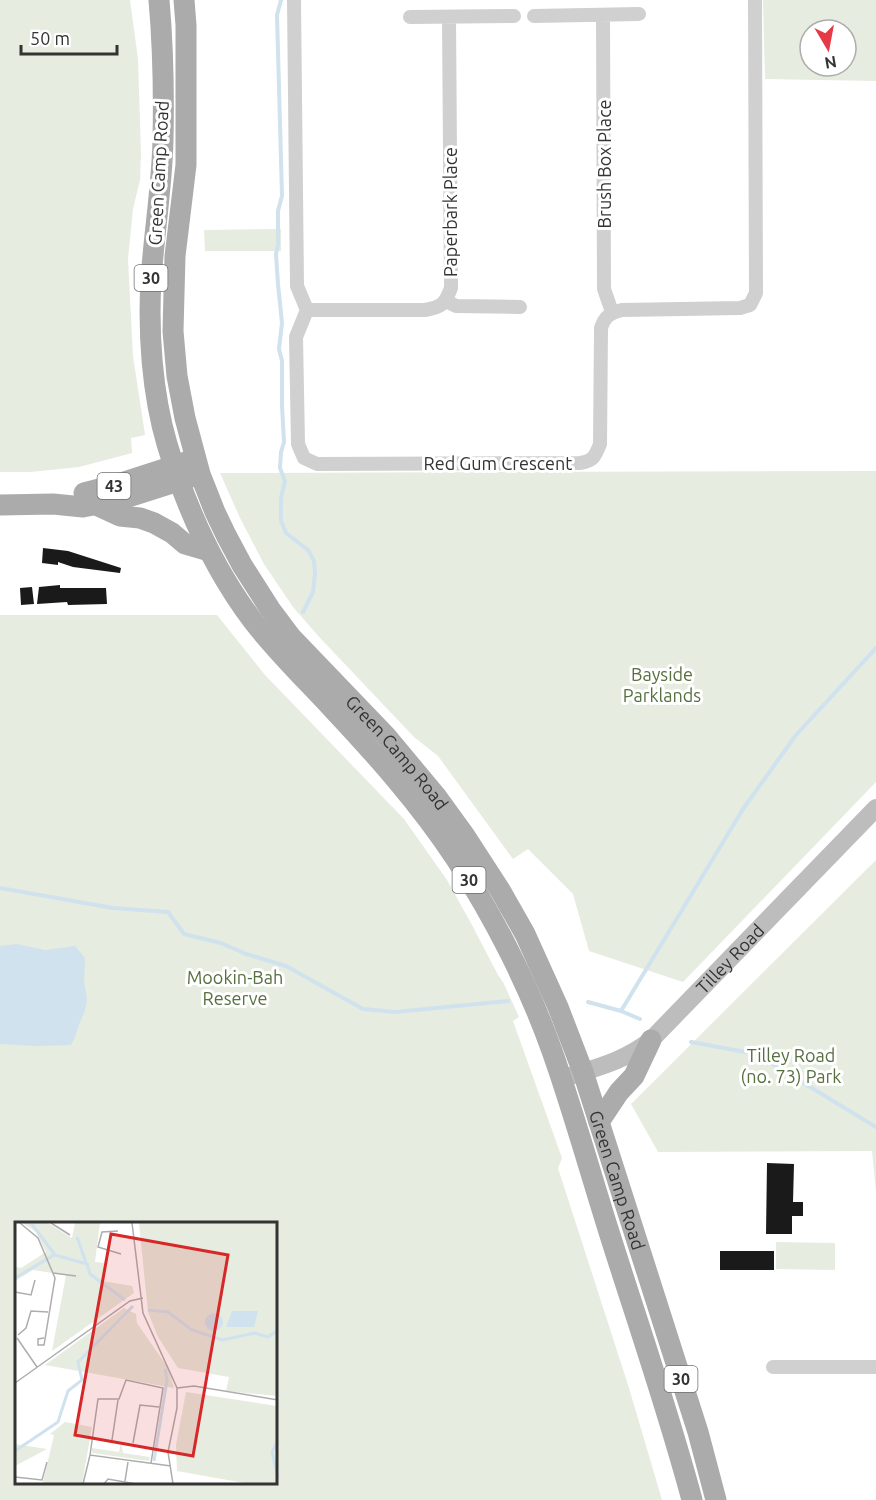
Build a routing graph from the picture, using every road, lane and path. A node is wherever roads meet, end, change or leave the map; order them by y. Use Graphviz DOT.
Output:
graph roads {
  1 [pos="159,0"];
  2 [pos="184,0"];
  3 [pos="294,0"];
  4 [pos="755,0"];
  5 [pos="639,14"];
  6 [pos="603,15"];
  7 [pos="514,16"];
  8 [pos="534,16"];
  9 [pos="410,17"];
  10 [pos="449,17"];
  11 [pos="446,301"];
  12 [pos="520,307"];
  13 [pos="307,310"];
  14 [pos="612,312"];
  15 [pos="198,467"];
  16 [pos="177,474"];
  17 [pos="53,504"];
  18 [pos="0,505"];
  19 [pos="96,505"];
  20 [pos="209,550"];
  21 [pos="876,808"];
  22 [pos="651,1040"];
  23 [pos="583,1072"];
  24 [pos="561,1079"];
  25 [pos="599,1122"];
  26 [pos="876,1366"];
  27 [pos="773,1367"];
  28 [pos="692,1500"];
  29 [pos="716,1500"];
  1 -- 16 [label="main road, Green Camp Road / 30"];
  2 -- 15 [label="main road, Green Camp Road / 30"];
  3 -- 13 [label="street"];
  4 -- 14 [label="street"];
  5 -- 6 [label="street"];
  6 -- 8 [label="street"];
  6 -- 14 [label="street, Brush Box Place"];
  7 -- 10 [label="street"];
  9 -- 10 [label="street"];
  10 -- 11 [label="street, Paperbark Place"];
  11 -- 12 [label="street"];
  11 -- 13 [label="street, Paperbark Place"];
  13 -- 14 [label="street, Red Gum Crescent"];
  15 -- 16 [label="main road"];
  15 -- 23 [label="main road, Green Camp Road / 30"];
  16 -- 17 [label="main road, 43"];
  16 -- 19 [label="main road"];
  16 -- 20 [label="main road, Green Camp Road / 30"];
  17 -- 18 [label="main road, 43"];
  17 -- 19 [label="main road, 43"];
  19 -- 20 [label="main road, 43"];
  20 -- 24 [label="main road, Green Camp Road / 30"];
  21 -- 22 [label="main road, Tilley Road"];
  22 -- 23 [label="main road, Tilley Road"];
  22 -- 25 [label="main road"];
  23 -- 24 [label="main road, Tilley Road"];
  23 -- 25 [label="main road, Green Camp Road / 30"];
  24 -- 28 [label="main road, Green Camp Road / 30"];
  25 -- 29 [label="main road, Green Camp Road / 30"];
  26 -- 27 [label="street"];
}
